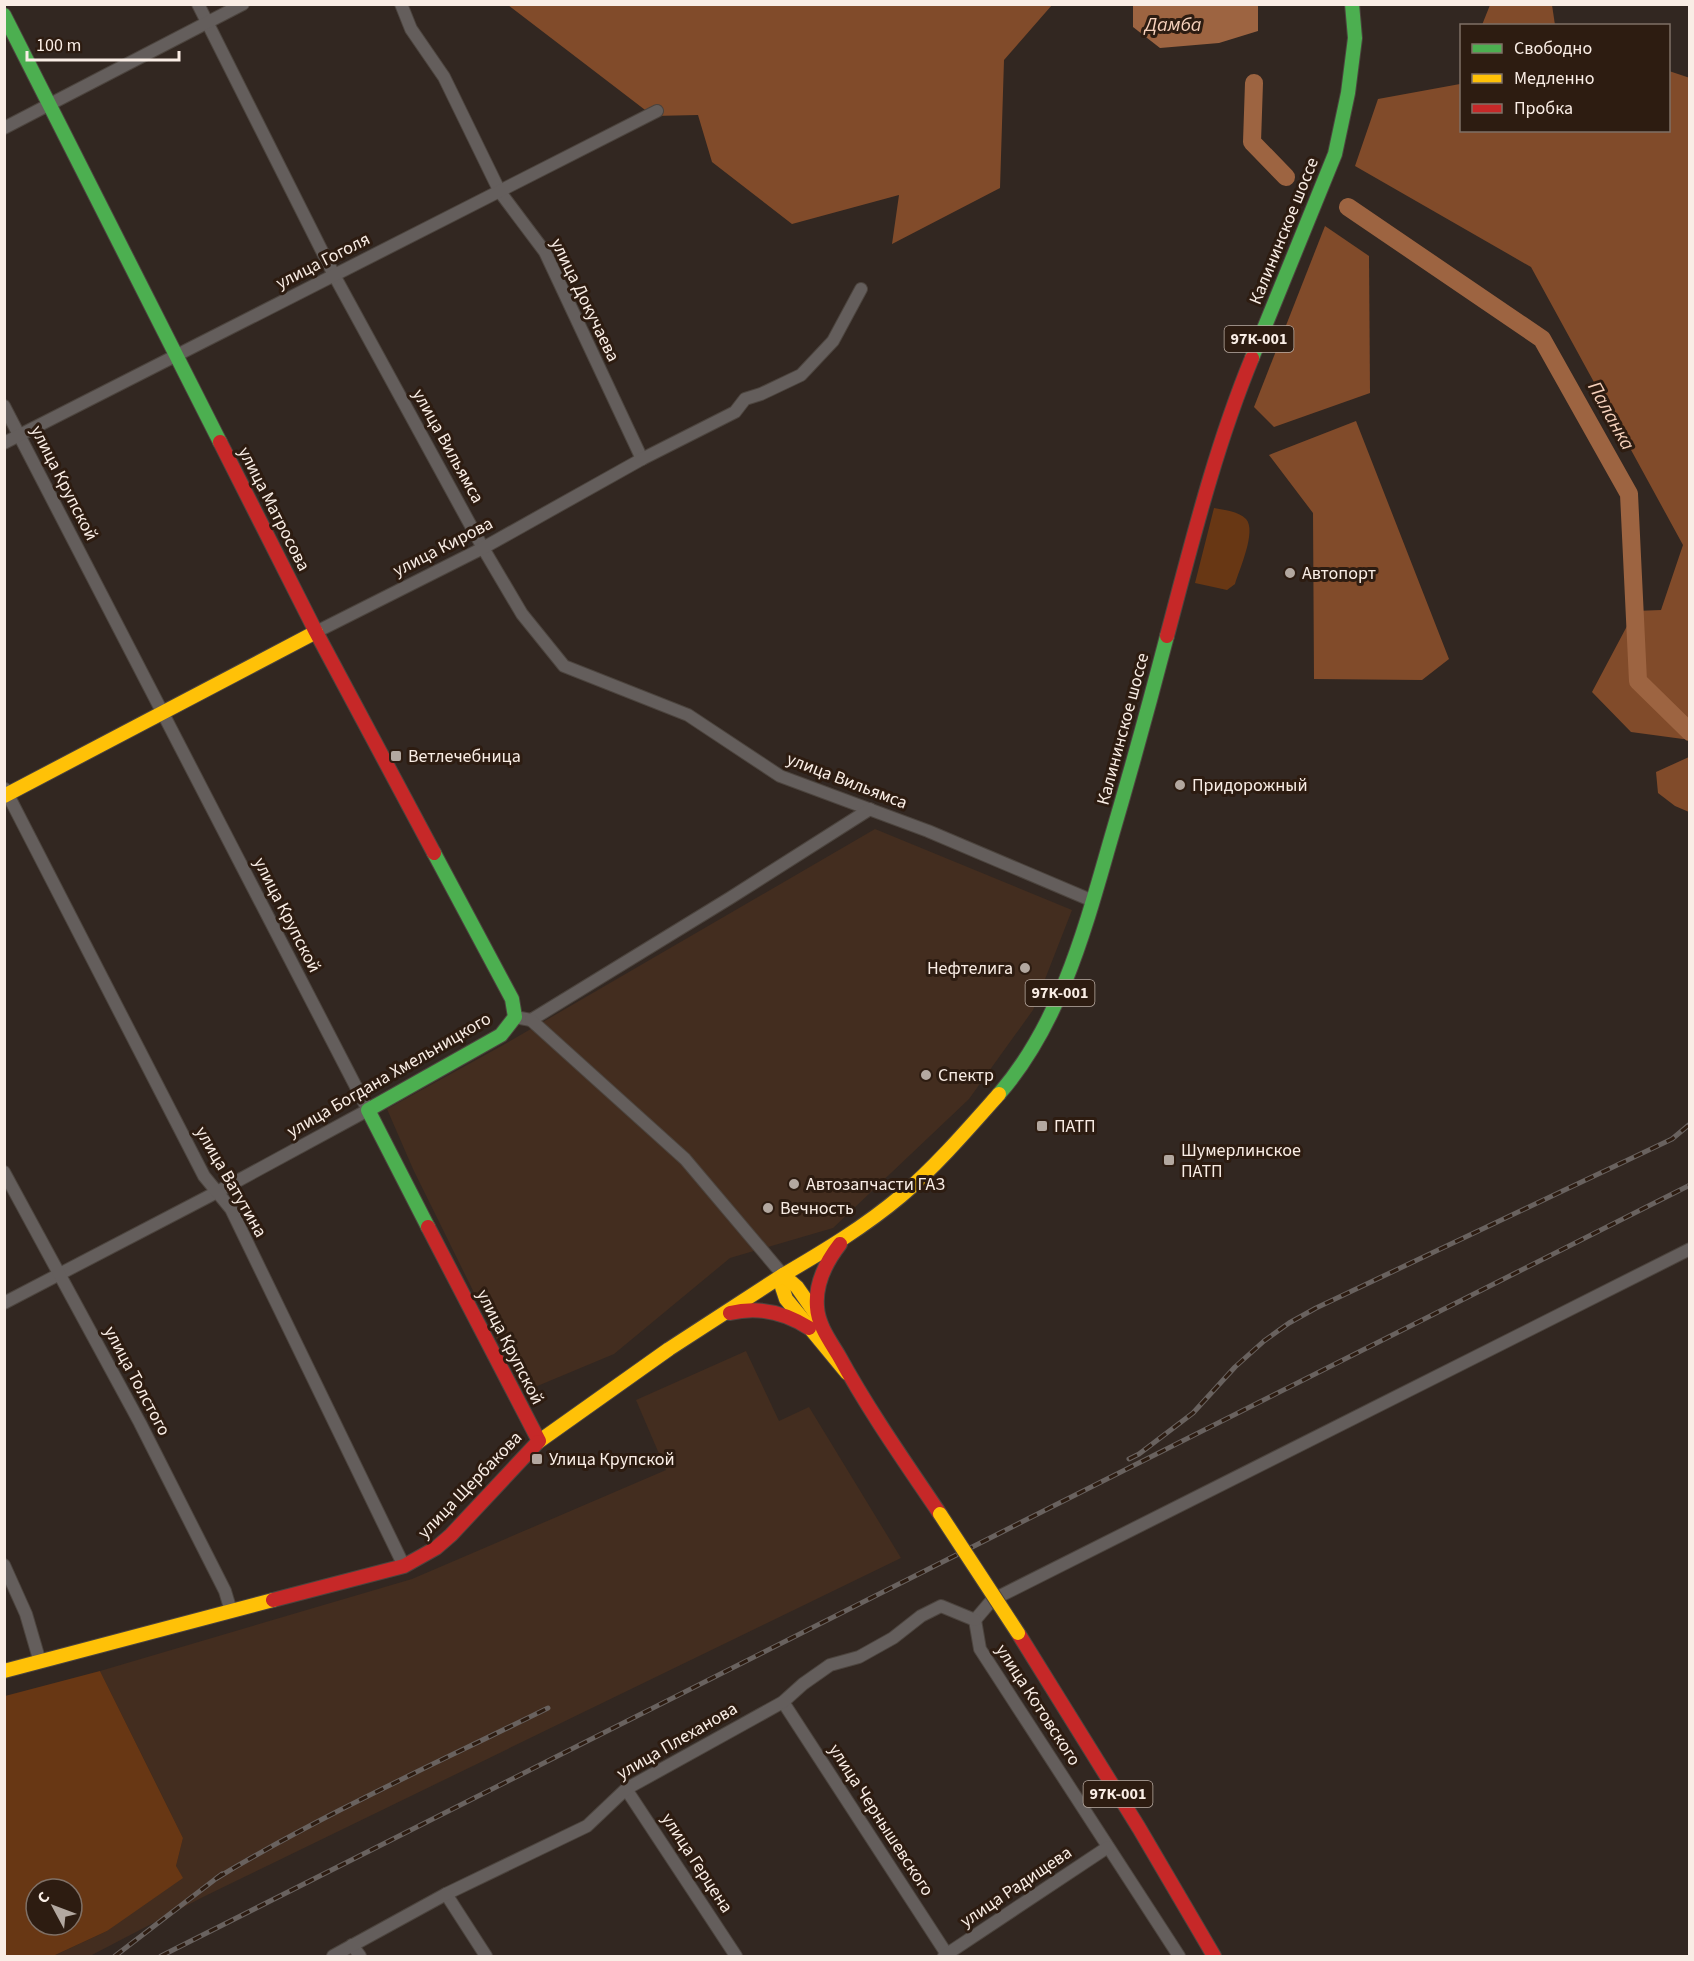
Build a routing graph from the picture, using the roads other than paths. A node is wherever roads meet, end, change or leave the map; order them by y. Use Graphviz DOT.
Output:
graph roads {
  1 [pos="198,4"];
  2 [pos="243,4"];
  3 [pos="401,4"];
  4 [pos="1352,4"];
  5 [pos="4,15"];
  6 [pos="208,24"];
  7 [pos="49,105"];
  8 [pos="657,111"];
  9 [pos="4,128"];
  10 [pos="500,192"];
  11 [pos="334,275"];
  12 [pos="861,289"];
  13 [pos="176,356"];
  14 [pos="4,406"];
  15 [pos="20,435"];
  16 [pos="4,443"];
  17 [pos="642,459"];
  18 [pos="483,548"];
  19 [pos="316,632"];
  20 [pos="161,712"];
  21 [pos="6,792"];
  22 [pos="870,809"];
  23 [pos="1093,901"];
  24 [pos="515,1017"];
  25 [pos="531,1020"];
  26 [pos="368,1110"];
  27 [pos="4,1172"];
  28 [pos="217,1192"];
  29 [pos="851,1234"];
  30 [pos="1689,1249"];
  31 [pos="58,1274"];
  32 [pos="783,1275"];
  33 [pos="4,1303"];
  34 [pos="717,1317"];
  35 [pos="818,1317"];
  36 [pos="809,1329"];
  37 [pos="847,1373"];
  38 [pos="538,1441"];
  39 [pos="4,1565"];
  40 [pos="404,1566"];
  41 [pos="231,1611"];
  42 [pos="975,1620"];
  43 [pos="40,1662"];
  44 [pos="4,1671"];
  45 [pos="783,1702"];
  46 [pos="626,1789"];
  47 [pos="1108,1847"];
  48 [pos="446,1894"];
  49 [pos="352,1945"];
  50 [pos="333,1956"];
  51 [pos="360,1956"];
  52 [pos="486,1956"];
  53 [pos="736,1956"];
  54 [pos="946,1956"];
  55 [pos="1179,1956"];
  56 [pos="1215,1956"];
  1 -- 6 [label="street, улица Вильямса"];
  2 -- 6 [label="street"];
  3 -- 10 [label="street, улица Докучаева"];
  4 -- 23 [label="main road, Калининское шоссе / 97К-001"];
  5 -- 7 [label="main road, улица Матросова"];
  6 -- 7 [label="street"];
  6 -- 11 [label="street, улица Вильямса"];
  7 -- 9 [label="street"];
  7 -- 13 [label="main road, улица Матросова"];
  8 -- 10 [label="street, улица Гоголя"];
  10 -- 11 [label="street, улица Гоголя"];
  10 -- 17 [label="street, улица Докучаева"];
  11 -- 13 [label="street, улица Гоголя"];
  11 -- 18 [label="street, улица Вильямса"];
  12 -- 17 [label="street, улица Кирова"];
  13 -- 15 [label="street, улица Гоголя"];
  13 -- 19 [label="main road, улица Матросова"];
  14 -- 15 [label="street, улица Крупской"];
  15 -- 16 [label="street, улица Гоголя"];
  15 -- 20 [label="street, улица Крупской"];
  17 -- 18 [label="street, улица Кирова"];
  18 -- 19 [label="street, улица Кирова"];
  18 -- 22 [label="street, улица Вильямса"];
  19 -- 20 [label="main road, улица Кирова"];
  19 -- 24 [label="main road, улица Матросова"];
  20 -- 21 [label="main road, улица Кирова"];
  20 -- 26 [label="street, улица Крупской"];
  21 -- 28 [label="street, улица Ватутина"];
  22 -- 23 [label="street, улица Вильямса"];
  22 -- 25 [label="street"];
  23 -- 29 [label="main road, Калининское шоссе / 97К-001"];
  24 -- 25 [label="street, улица Богдана Хмельницкого"];
  24 -- 26 [label="main road, улица Богдана Хмельницкого"];
  25 -- 32 [label="street"];
  26 -- 28 [label="street, улица Богдана Хмельницкого"];
  26 -- 38 [label="main road, улица Крупской"];
  27 -- 31 [label="street, улица Толстого"];
  28 -- 31 [label="street, улица Богдана Хмельницкого"];
  28 -- 40 [label="street, улица Ватутина"];
  29 -- 32 [label="main road, Калининское шоссе / 97К-001"];
  29 -- 35 [label="main road, 97К-001"];
  30 -- 42 [label="street"];
  31 -- 33 [label="street, улица Богдана Хмельницкого"];
  31 -- 41 [label="street, улица Толстого"];
  32 -- 34 [label="main road, улица Щербакова"];
  32 -- 35 [label="main road, 97К-001"];
  32 -- 36 [label="main road, 97К-001"];
  34 -- 36 [label="main road"];
  34 -- 38 [label="main road, улица Щербакова"];
  35 -- 37 [label="main road, 97К-001"];
  36 -- 37 [label="main road, 97К-001"];
  37 -- 56 [label="main road, 97К-001, bridge"];
  38 -- 40 [label="main road, улица Щербакова"];
  39 -- 43 [label="street"];
  40 -- 41 [label="main road, улица Щербакова"];
  41 -- 43 [label="main road, улица Щербакова"];
  42 -- 45 [label="street, улица Плеханова"];
  42 -- 47 [label="street, улица Котовского"];
  43 -- 44 [label="main road, улица Щербакова"];
  45 -- 46 [label="street, улица Плеханова"];
  45 -- 54 [label="street, улица Чернышевского"];
  46 -- 48 [label="street, улица Плеханова"];
  46 -- 53 [label="street, улица Герцена"];
  47 -- 54 [label="street, улица Радищева"];
  47 -- 55 [label="street, улица Котовского"];
  48 -- 49 [label="street, улица Плеханова"];
  48 -- 52 [label="street"];
  49 -- 50 [label="street, улица Плеханова"];
  49 -- 51 [label="street"];
}
